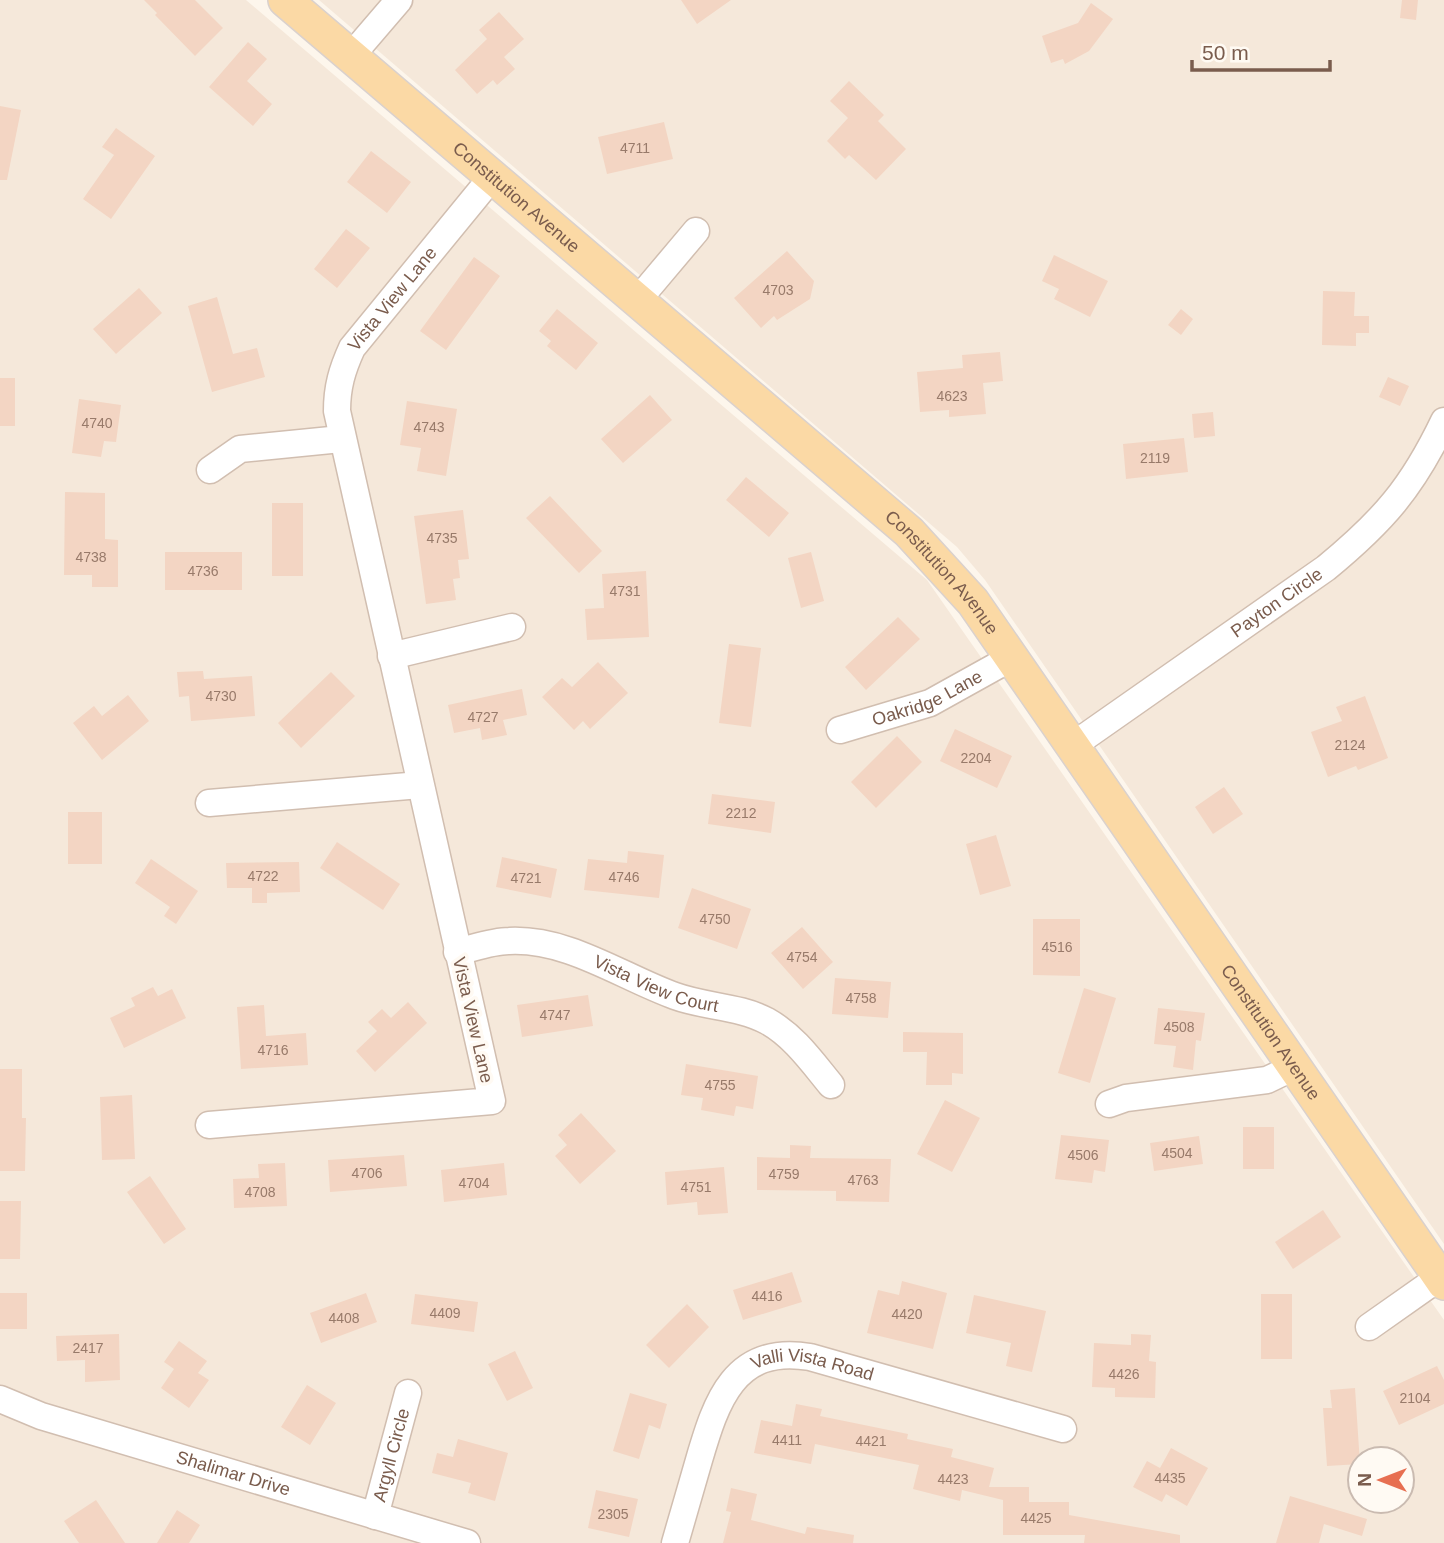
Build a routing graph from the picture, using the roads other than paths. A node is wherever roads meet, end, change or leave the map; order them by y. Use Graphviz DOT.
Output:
graph roads {
  1 [pos="285,0"];
  2 [pos="400,0"];
  3 [pos="351,56"];
  4 [pos="492,177"];
  5 [pos="696,231"];
  6 [pos="637,301"];
  7 [pos="1444,421"];
  8 [pos="341,439"];
  9 [pos="210,470"];
  10 [pos="512,627"];
  11 [pos="391,656"];
  12 [pos="1011,658"];
  13 [pos="840,730"];
  14 [pos="1072,746"];
  15 [pos="420,785"];
  16 [pos="209,803"];
  17 [pos="457,952"];
  18 [pos="1294,1066"];
  19 [pos="831,1085"];
  20 [pos="1109,1104"];
  21 [pos="209,1125"];
  22 [pos="1442,1280"];
  23 [pos="1370,1326"];
  24 [pos="408,1393"];
  25 [pos="0,1399"];
  26 [pos="1063,1429"];
  27 [pos="375,1516"];
  28 [pos="467,1543"];
  29 [pos="675,1543"];
  1 -- 3 [label="main road, Constitution Avenue"];
  2 -- 3 [label="street"];
  3 -- 4 [label="main road, Constitution Avenue"];
  4 -- 6 [label="main road, Constitution Avenue"];
  4 -- 8 [label="street, Vista View Lane"];
  5 -- 6 [label="street"];
  6 -- 12 [label="main road, Constitution Avenue"];
  7 -- 14 [label="street, Payton Circle"];
  8 -- 9 [label="street"];
  8 -- 11 [label="street, Vista View Lane"];
  10 -- 11 [label="street"];
  11 -- 15 [label="street, Vista View Lane"];
  12 -- 13 [label="street, Oakridge Lane"];
  12 -- 14 [label="main road, Constitution Avenue"];
  14 -- 18 [label="main road, Constitution Avenue"];
  15 -- 16 [label="street"];
  15 -- 17 [label="street, Vista View Lane"];
  17 -- 19 [label="street, Vista View Court"];
  17 -- 21 [label="street, Vista View Lane"];
  18 -- 20 [label="street"];
  18 -- 22 [label="main road, Constitution Avenue"];
  22 -- 23 [label="street"];
  24 -- 27 [label="street, Argyll Circle"];
  25 -- 27 [label="street, Shalimar Drive"];
  26 -- 29 [label="street, Valli Vista Road"];
  27 -- 28 [label="street, Shalimar Drive"];
}
